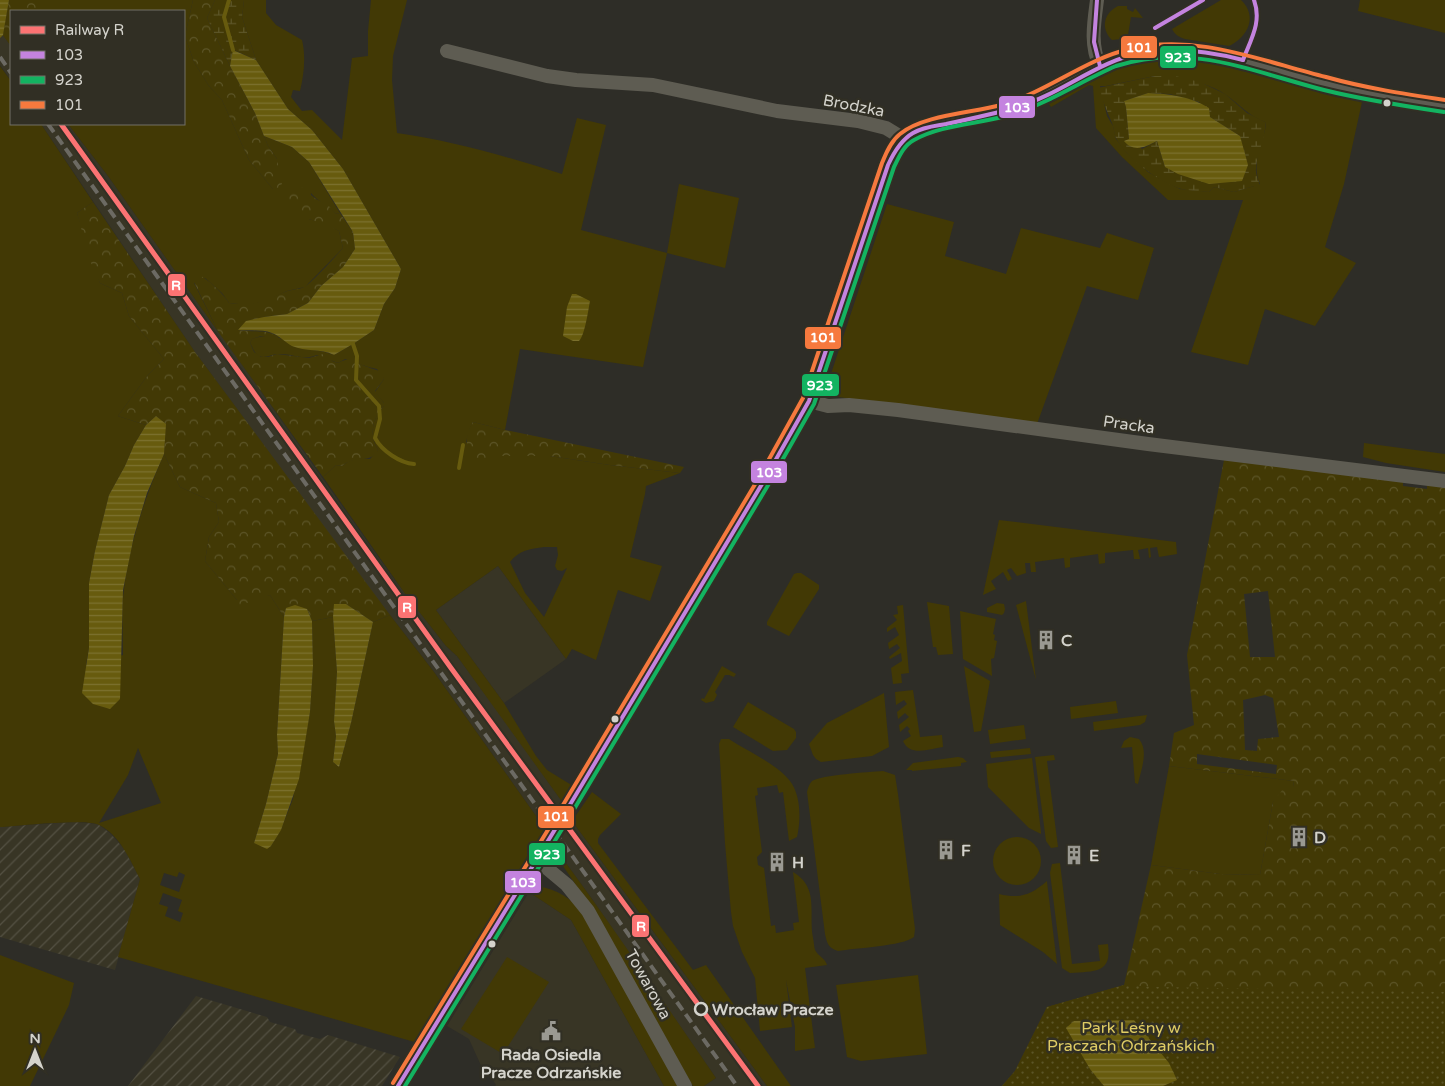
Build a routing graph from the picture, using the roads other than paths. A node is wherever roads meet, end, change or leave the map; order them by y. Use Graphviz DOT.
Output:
graph roads {
  1 [pos="1097,0"];
  2 [pos="448,51"];
  3 [pos="1100,66"];
  4 [pos="1445,106"];
  5 [pos="904,139"];
  6 [pos="809,401"];
  7 [pos="1445,481"];
  8 [pos="536,860"];
  9 [pos="398,1086"];
  10 [pos="685,1086"];
  1 -- 3 [label="street"];
  2 -- 5 [label="street, Brodzka"];
  3 -- 4 [label="street"];
  3 -- 5 [label="street"];
  5 -- 6 [label="street"];
  6 -- 7 [label="street, Pracka"];
  6 -- 8 [label="street"];
  8 -- 9 [label="street"];
  8 -- 10 [label="street, Towarowa"];
}
